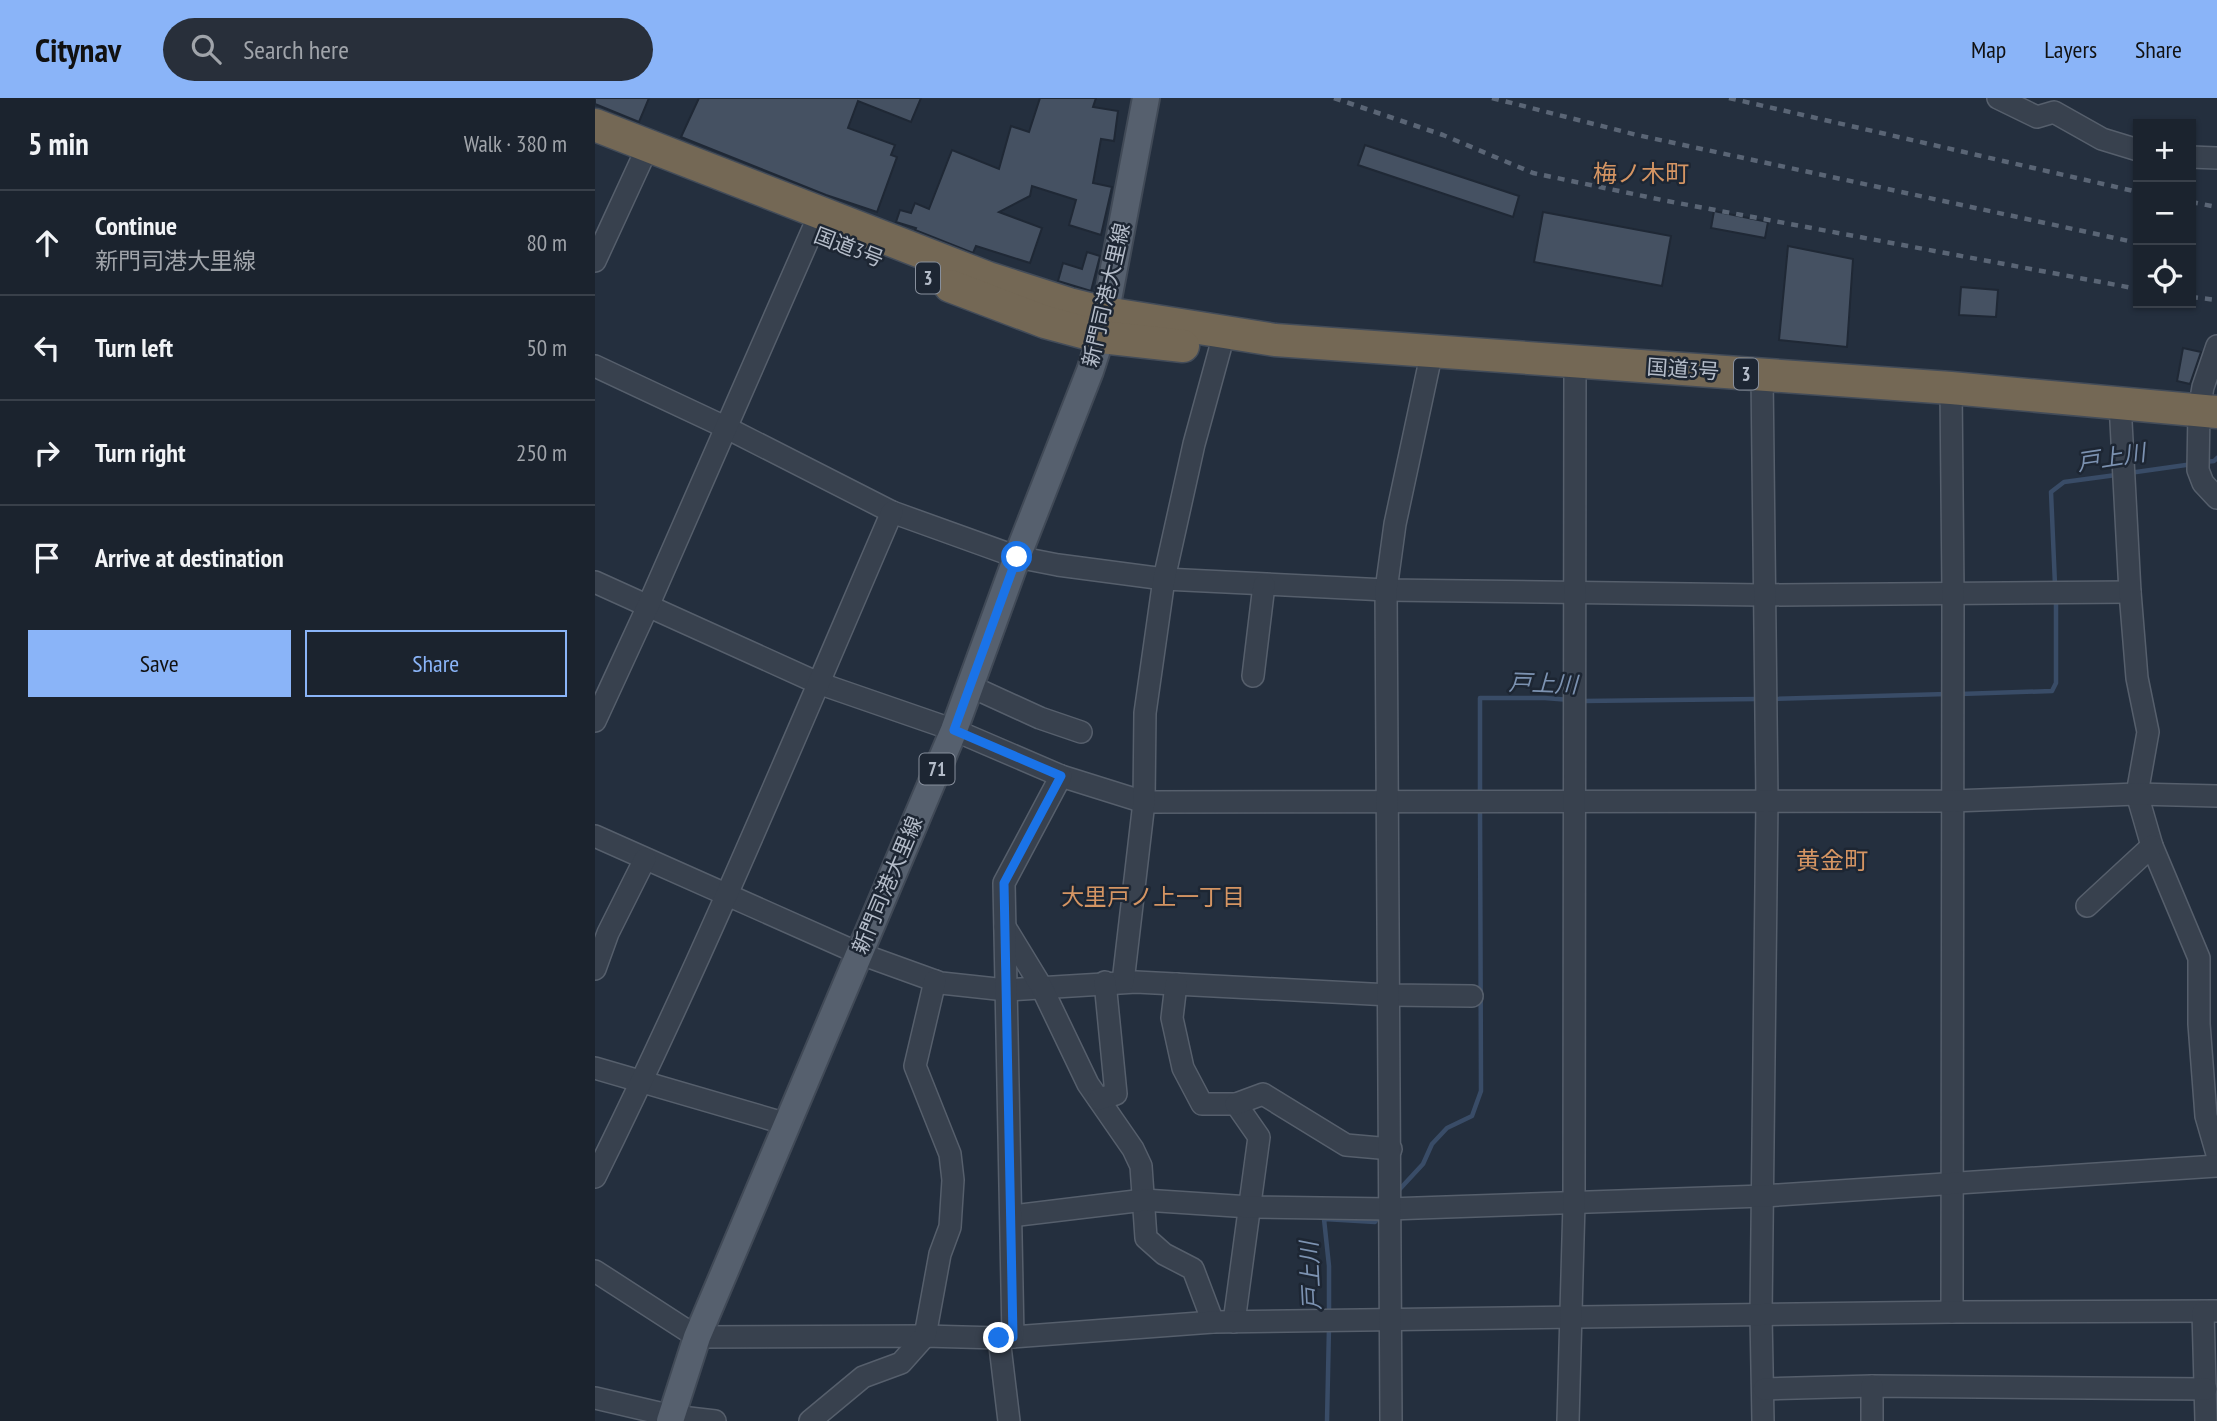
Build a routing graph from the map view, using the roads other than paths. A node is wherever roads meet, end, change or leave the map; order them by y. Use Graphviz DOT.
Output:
graph roads {
  1 [pos="1146,98"];
  2 [pos="1998,98"];
  3 [pos="595,125"];
  4 [pos="595,144"];
  5 [pos="2133,148"];
  6 [pos="645,154"];
  7 [pos="2196,157"];
  8 [pos="2217,158"];
  9 [pos="817,223"];
  10 [pos="595,261"];
  11 [pos="1103,325"];
  12 [pos="1275,341"];
  13 [pos="2217,346"];
  14 [pos="1220,349"];
  15 [pos="1431,351"];
  16 [pos="1575,361"];
  17 [pos="595,366"];
  18 [pos="1762,376"];
  19 [pos="1951,388"];
  20 [pos="2120,403"];
  21 [pos="2208,411"];
  22 [pos="725,427"];
  23 [pos="2217,498"];
  24 [pos="892,512"];
  25 [pos="1017,557"];
  26 [pos="1164,579"];
  27 [pos="595,582"];
  28 [pos="1264,585"];
  29 [pos="1386,590"];
  30 [pos="2130,592"];
  31 [pos="1574,593"];
  32 [pos="1953,593"];
  33 [pos="1763,595"];
  34 [pos="648,606"];
  35 [pos="1252,676"];
  36 [pos="818,682"];
  37 [pos="970,686"];
  38 [pos="595,721"];
  39 [pos="954,730"];
  40 [pos="1081,732"];
  41 [pos="1061,776"];
  42 [pos="2137,794"];
  43 [pos="2217,796"];
  44 [pos="1387,800"];
  45 [pos="1766,800"];
  46 [pos="1953,801"];
  47 [pos="1144,802"];
  48 [pos="1576,802"];
  49 [pos="595,836"];
  50 [pos="2152,846"];
  51 [pos="645,859"];
  52 [pos="728,897"];
  53 [pos="2087,906"];
  54 [pos="1004,925"];
  55 [pos="858,953"];
  56 [pos="595,969"];
  57 [pos="935,981"];
  58 [pos="1114,982"];
  59 [pos="1176,984"];
  60 [pos="1041,986"];
  61 [pos="1006,990"];
  62 [pos="1390,995"];
  63 [pos="1472,996"];
  64 [pos="2208,1023"];
  65 [pos="595,1068"];
  66 [pos="642,1082"];
  67 [pos="1099,1099"];
  68 [pos="1236,1104"];
  69 [pos="787,1124"];
  70 [pos="1391,1149"];
  71 [pos="2217,1154"];
  72 [pos="2217,1166"];
  73 [pos="595,1178"];
  74 [pos="1953,1183"];
  75 [pos="1763,1196"];
  76 [pos="1144,1200"];
  77 [pos="1574,1203"];
  78 [pos="1249,1207"];
  79 [pos="1389,1209"];
  80 [pos="1011,1216"];
  81 [pos="595,1271"];
  82 [pos="2210,1311"];
  83 [pos="1952,1312"];
  84 [pos="1761,1315"];
  85 [pos="1572,1316"];
  86 [pos="1392,1320"];
  87 [pos="1223,1322"];
  88 [pos="925,1336"];
  89 [pos="697,1337"];
  90 [pos="1006,1338"];
  91 [pos="1873,1386"];
  92 [pos="1764,1389"];
  93 [pos="2206,1389"];
  94 [pos="595,1398"];
  95 [pos="671,1418"];
  96 [pos="715,1421"];
  97 [pos="810,1421"];
  98 [pos="1009,1421"];
  99 [pos="1391,1421"];
  100 [pos="1567,1421"];
  101 [pos="1763,1421"];
  102 [pos="1872,1421"];
  103 [pos="2206,1421"];
  1 -- 11 [label="main road, 新門司港大里線 / 71"];
  2 -- 5 [label="street"];
  3 -- 6 [label="highway, 国道3号 / 3"];
  4 -- 6 [label="highway, 国道3号 / 3"];
  6 -- 9 [label="highway, 国道3号 / 3"];
  6 -- 10 [label="street"];
  7 -- 8 [label="street"];
  9 -- 11 [label="highway, 国道3号 / 3"];
  9 -- 22 [label="street"];
  11 -- 12 [label="highway, 国道3号 / 3"];
  11 -- 14 [label="highway, 国道3号 / 3"];
  11 -- 25 [label="main road, 新門司港大里線 / 71"];
  12 -- 14 [label="highway, 国道3号 / 3"];
  12 -- 15 [label="highway, 国道3号 / 3"];
  13 -- 21 [label="street"];
  14 -- 26 [label="street"];
  15 -- 16 [label="highway, 国道3号 / 3"];
  15 -- 29 [label="street"];
  16 -- 18 [label="highway, 国道3号 / 3"];
  16 -- 31 [label="street"];
  17 -- 22 [label="street"];
  18 -- 19 [label="highway, 国道3号 / 3"];
  18 -- 33 [label="street"];
  19 -- 20 [label="highway, 国道3号 / 3"];
  19 -- 32 [label="street"];
  20 -- 21 [label="highway, 国道3号 / 3"];
  20 -- 30 [label="street"];
  21 -- 23 [label="street"];
  22 -- 24 [label="street"];
  22 -- 34 [label="street"];
  24 -- 25 [label="street"];
  24 -- 36 [label="street"];
  25 -- 26 [label="street"];
  25 -- 37 [label="main road, 新門司港大里線 / 71"];
  26 -- 28 [label="street"];
  26 -- 47 [label="street"];
  27 -- 34 [label="street"];
  28 -- 29 [label="street"];
  28 -- 35 [label="street"];
  29 -- 31 [label="street"];
  29 -- 44 [label="street"];
  30 -- 32 [label="street"];
  30 -- 42 [label="street"];
  31 -- 33 [label="street"];
  31 -- 48 [label="street"];
  32 -- 33 [label="street"];
  32 -- 46 [label="street"];
  33 -- 45 [label="street"];
  34 -- 36 [label="street"];
  34 -- 38 [label="street"];
  36 -- 39 [label="street"];
  36 -- 52 [label="street"];
  37 -- 39 [label="main road, 新門司港大里線 / 71"];
  37 -- 40 [label="street"];
  39 -- 41 [label="street"];
  39 -- 55 [label="main road, 新門司港大里線 / 71"];
  41 -- 47 [label="street"];
  41 -- 54 [label="street"];
  42 -- 43 [label="street"];
  42 -- 46 [label="street"];
  42 -- 50 [label="street"];
  44 -- 47 [label="street"];
  44 -- 48 [label="street"];
  44 -- 62 [label="street"];
  45 -- 46 [label="street"];
  45 -- 48 [label="street"];
  45 -- 75 [label="street"];
  46 -- 74 [label="street"];
  47 -- 58 [label="street"];
  48 -- 77 [label="street"];
  49 -- 51 [label="street"];
  50 -- 53 [label="street"];
  50 -- 64 [label="street"];
  51 -- 52 [label="street"];
  51 -- 56 [label="street"];
  52 -- 55 [label="street"];
  52 -- 66 [label="street"];
  54 -- 60 [label="street"];
  54 -- 61 [label="street"];
  55 -- 57 [label="street"];
  55 -- 69 [label="main road, 新門司港大里線 / 71"];
  57 -- 61 [label="street"];
  57 -- 88 [label="street"];
  58 -- 59 [label="street"];
  58 -- 60 [label="street"];
  58 -- 67 [label="street"];
  59 -- 62 [label="street"];
  59 -- 68 [label="street"];
  60 -- 61 [label="street"];
  60 -- 67 [label="street"];
  61 -- 80 [label="street"];
  62 -- 63 [label="street"];
  62 -- 70 [label="street"];
  64 -- 71 [label="street"];
  65 -- 66 [label="street"];
  66 -- 69 [label="street"];
  66 -- 73 [label="street"];
  67 -- 76 [label="street"];
  68 -- 70 [label="street"];
  68 -- 78 [label="street"];
  69 -- 89 [label="main road, 新門司港大里線 / 71"];
  70 -- 79 [label="street"];
  72 -- 74 [label="street"];
  74 -- 75 [label="street"];
  74 -- 83 [label="street"];
  75 -- 77 [label="street"];
  75 -- 84 [label="street"];
  76 -- 78 [label="street"];
  76 -- 80 [label="street"];
  76 -- 87 [label="street"];
  77 -- 79 [label="street"];
  77 -- 85 [label="street"];
  78 -- 79 [label="street"];
  78 -- 87 [label="street"];
  79 -- 86 [label="street"];
  80 -- 90 [label="street"];
  81 -- 89 [label="street"];
  82 -- 83 [label="street"];
  82 -- 93 [label="street"];
  83 -- 84 [label="street"];
  84 -- 85 [label="street"];
  84 -- 92 [label="street"];
  85 -- 86 [label="street"];
  85 -- 100 [label="street"];
  86 -- 87 [label="street"];
  86 -- 99 [label="street"];
  87 -- 90 [label="street"];
  88 -- 89 [label="street"];
  88 -- 90 [label="street"];
  88 -- 97 [label="street"];
  89 -- 95 [label="main road, 新門司港大里線 / 71"];
  90 -- 98 [label="street"];
  91 -- 92 [label="street"];
  91 -- 93 [label="street"];
  91 -- 102 [label="street"];
  92 -- 101 [label="street"];
  93 -- 103 [label="street"];
  94 -- 95 [label="street"];
  95 -- 96 [label="street"];
}
